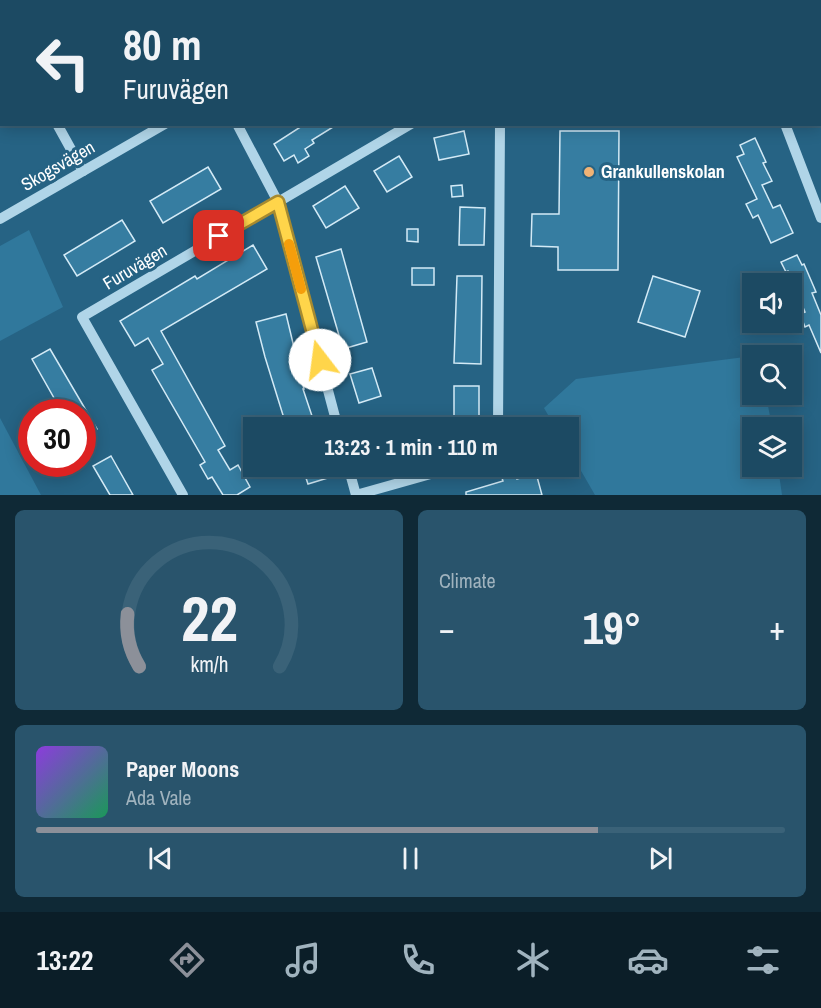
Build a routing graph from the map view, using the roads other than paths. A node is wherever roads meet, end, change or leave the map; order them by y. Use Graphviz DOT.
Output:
graph roads {
  1 [pos="58,126"];
  2 [pos="161,126"];
  3 [pos="238,126"];
  4 [pos="408,126"];
  5 [pos="500,126"];
  6 [pos="786,126"];
  7 [pos="82,171"];
  8 [pos="278,202"];
  9 [pos="821,218"];
  10 [pos="0,219"];
  11 [pos="335,417"];
  12 [pos="498,417"];
  13 [pos="351,477"];
  14 [pos="420,477"];
  15 [pos="183,495"];
  16 [pos="356,495"];
  1 -- 7 [label="street"];
  2 -- 7 [label="street, Skogsvägen"];
  3 -- 8 [label="street"];
  4 -- 8 [label="street, Furuvägen"];
  5 -- 12 [label="street"];
  6 -- 9 [label="street"];
  7 -- 10 [label="street, Skogsvägen"];
  8 -- 11 [label="street"];
  8 -- 15 [label="street, Furuvägen"];
  13 -- 16 [label="street"];
  14 -- 16 [label="street"];
}
